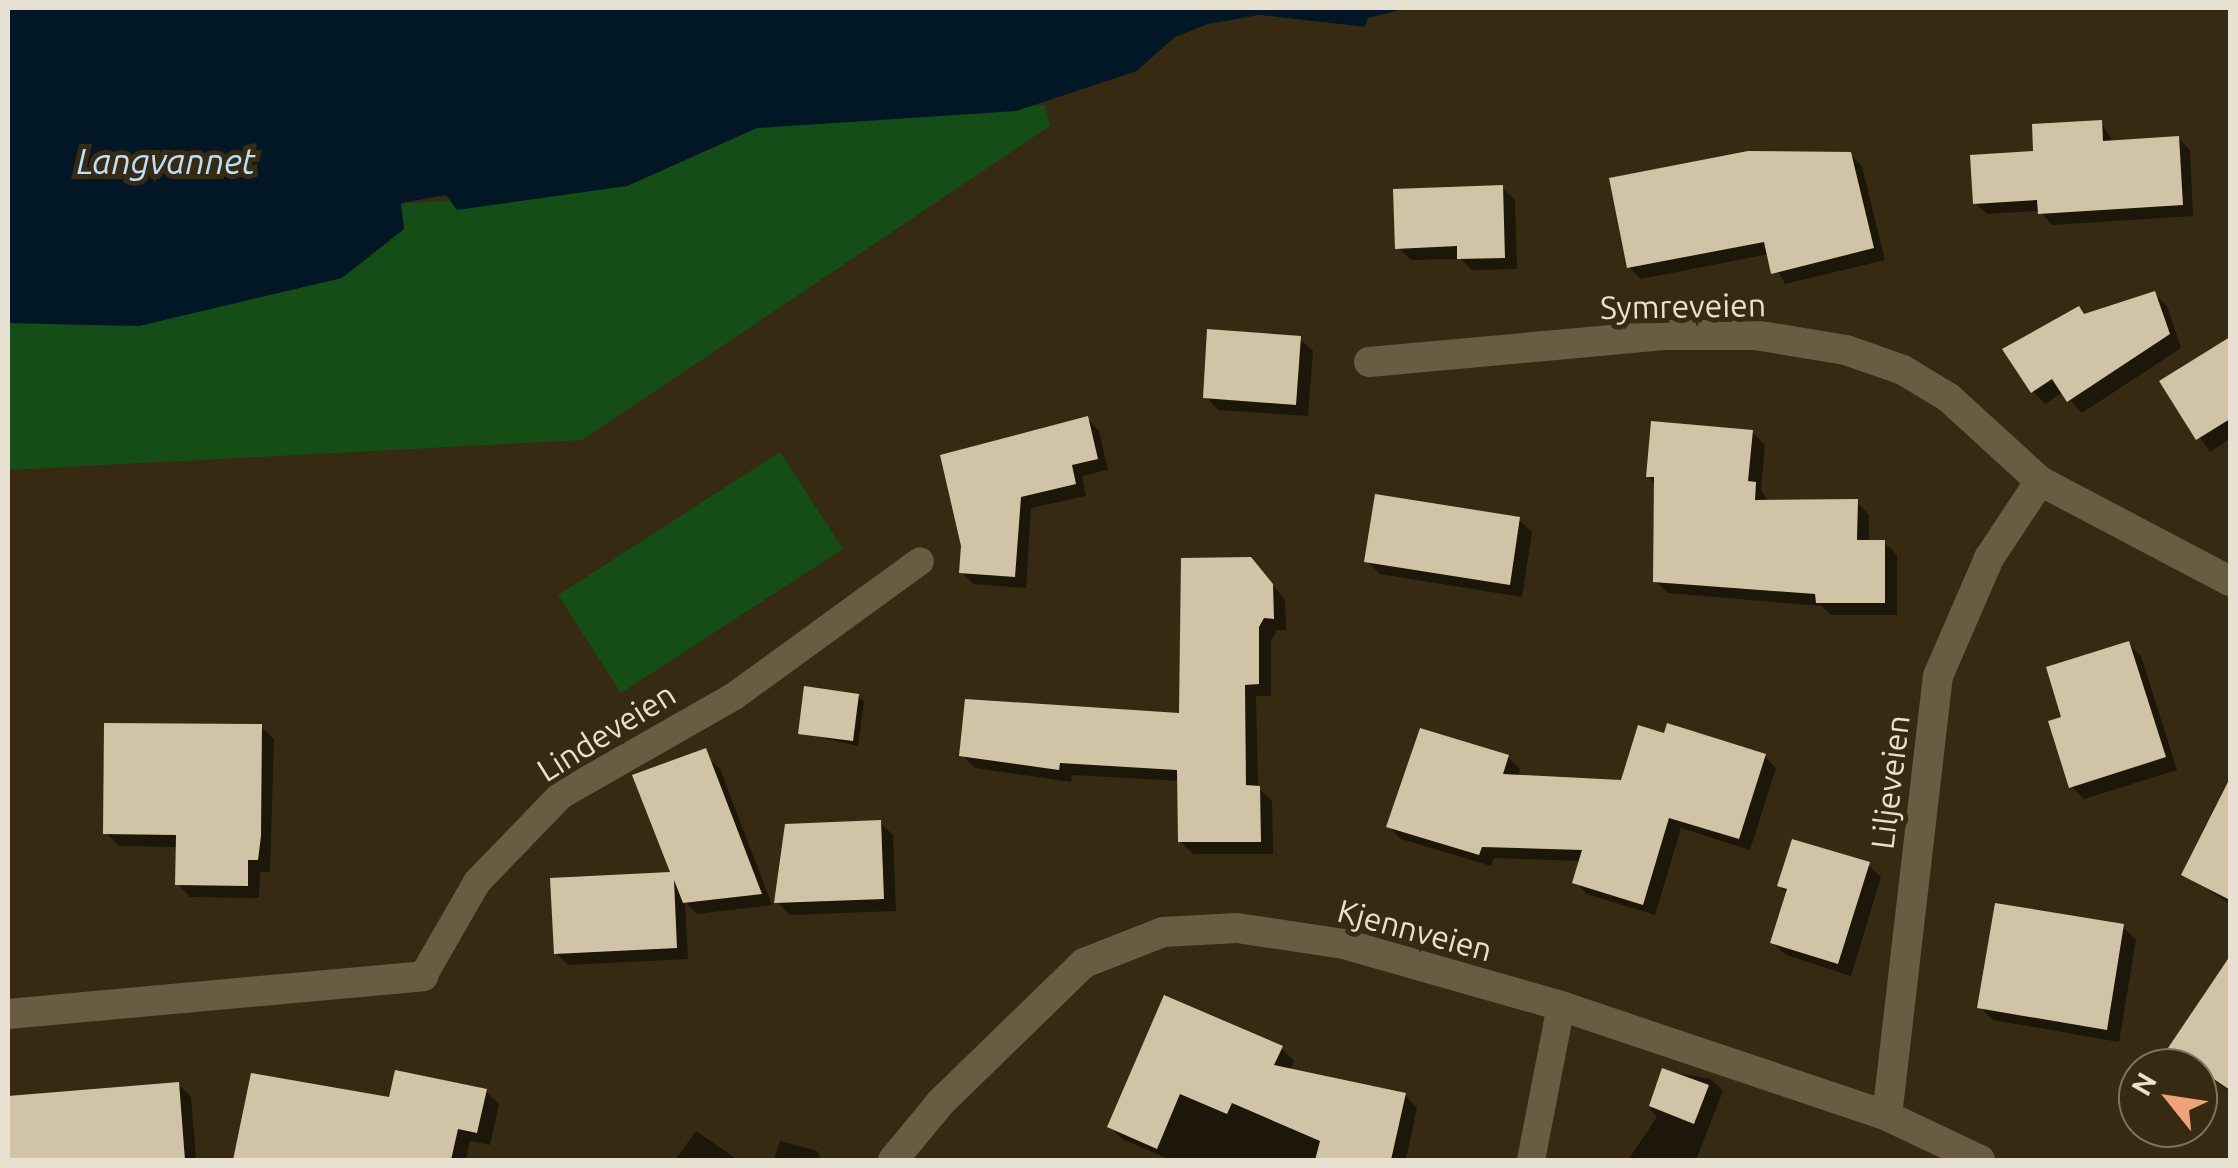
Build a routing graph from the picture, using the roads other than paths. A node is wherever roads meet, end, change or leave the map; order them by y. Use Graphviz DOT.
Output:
graph roads {
  1 [pos="1369,362"];
  2 [pos="2040,481"];
  3 [pos="920,561"];
  4 [pos="2230,581"];
  5 [pos="424,976"];
  6 [pos="1561,1006"];
  7 [pos="8,1014"];
  8 [pos="1887,1116"];
  9 [pos="1966,1157"];
  10 [pos="893,1160"];
  11 [pos="1531,1160"];
  1 -- 2 [label="street, Symreveien"];
  2 -- 4 [label="street, Symreveien"];
  2 -- 8 [label="street, Liljeveien"];
  3 -- 5 [label="lane, Lindeveien"];
  5 -- 7 [label="street, Lindeveien"];
  6 -- 8 [label="street, Kjennveien"];
  6 -- 10 [label="street, Kjennveien"];
  6 -- 11 [label="lane"];
  8 -- 9 [label="street, Kjennveien"];
}
